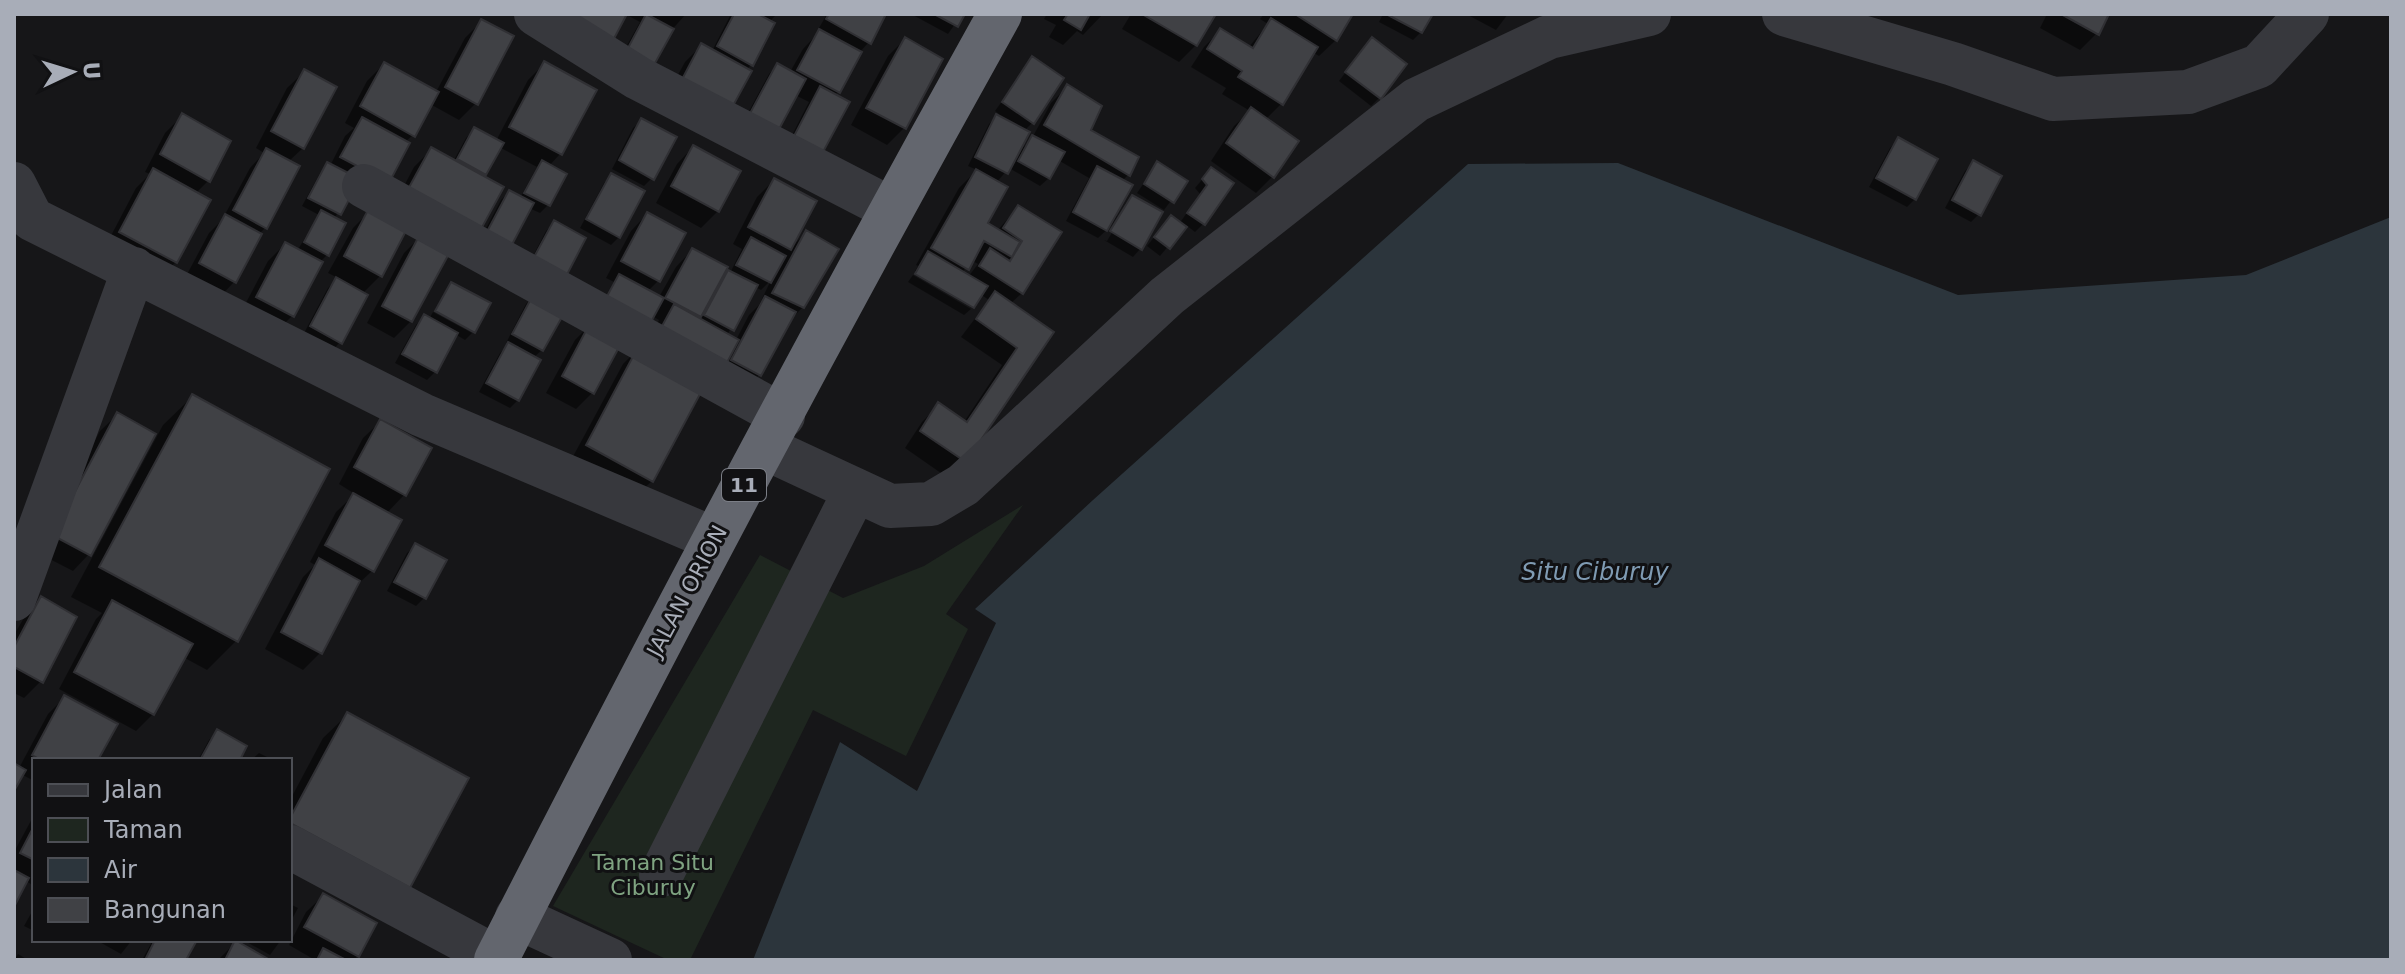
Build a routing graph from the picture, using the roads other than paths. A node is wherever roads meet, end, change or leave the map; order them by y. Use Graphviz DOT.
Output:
graph roads {
  1 [pos="536,14"];
  2 [pos="1000,14"];
  3 [pos="1649,14"];
  4 [pos="1784,14"];
  5 [pos="2307,14"];
  6 [pos="364,186"];
  7 [pos="891,209"];
  8 [pos="20,212"];
  9 [pos="134,269"];
  10 [pos="774,432"];
  11 [pos="855,491"];
  12 [pos="714,539"];
  13 [pos="14,599"];
  14 [pos="292,848"];
  15 [pos="661,875"];
  16 [pos="517,917"];
  17 [pos="497,959"];
  18 [pos="610,960"];
  1 -- 7 [label="street"];
  2 -- 7 [label="highway, JALAN ORION / 11"];
  3 -- 11 [label="street"];
  4 -- 5 [label="street"];
  6 -- 10 [label="street"];
  7 -- 10 [label="highway, JALAN ORION / 11"];
  8 -- 9 [label="street"];
  9 -- 12 [label="street"];
  9 -- 13 [label="street"];
  10 -- 11 [label="street"];
  10 -- 12 [label="highway, JALAN ORION / 11"];
  11 -- 15 [label="street"];
  12 -- 16 [label="highway, JALAN ORION / 11"];
  14 -- 17 [label="street"];
  16 -- 17 [label="highway, JALAN ORION / 11"];
  16 -- 18 [label="street"];
}
